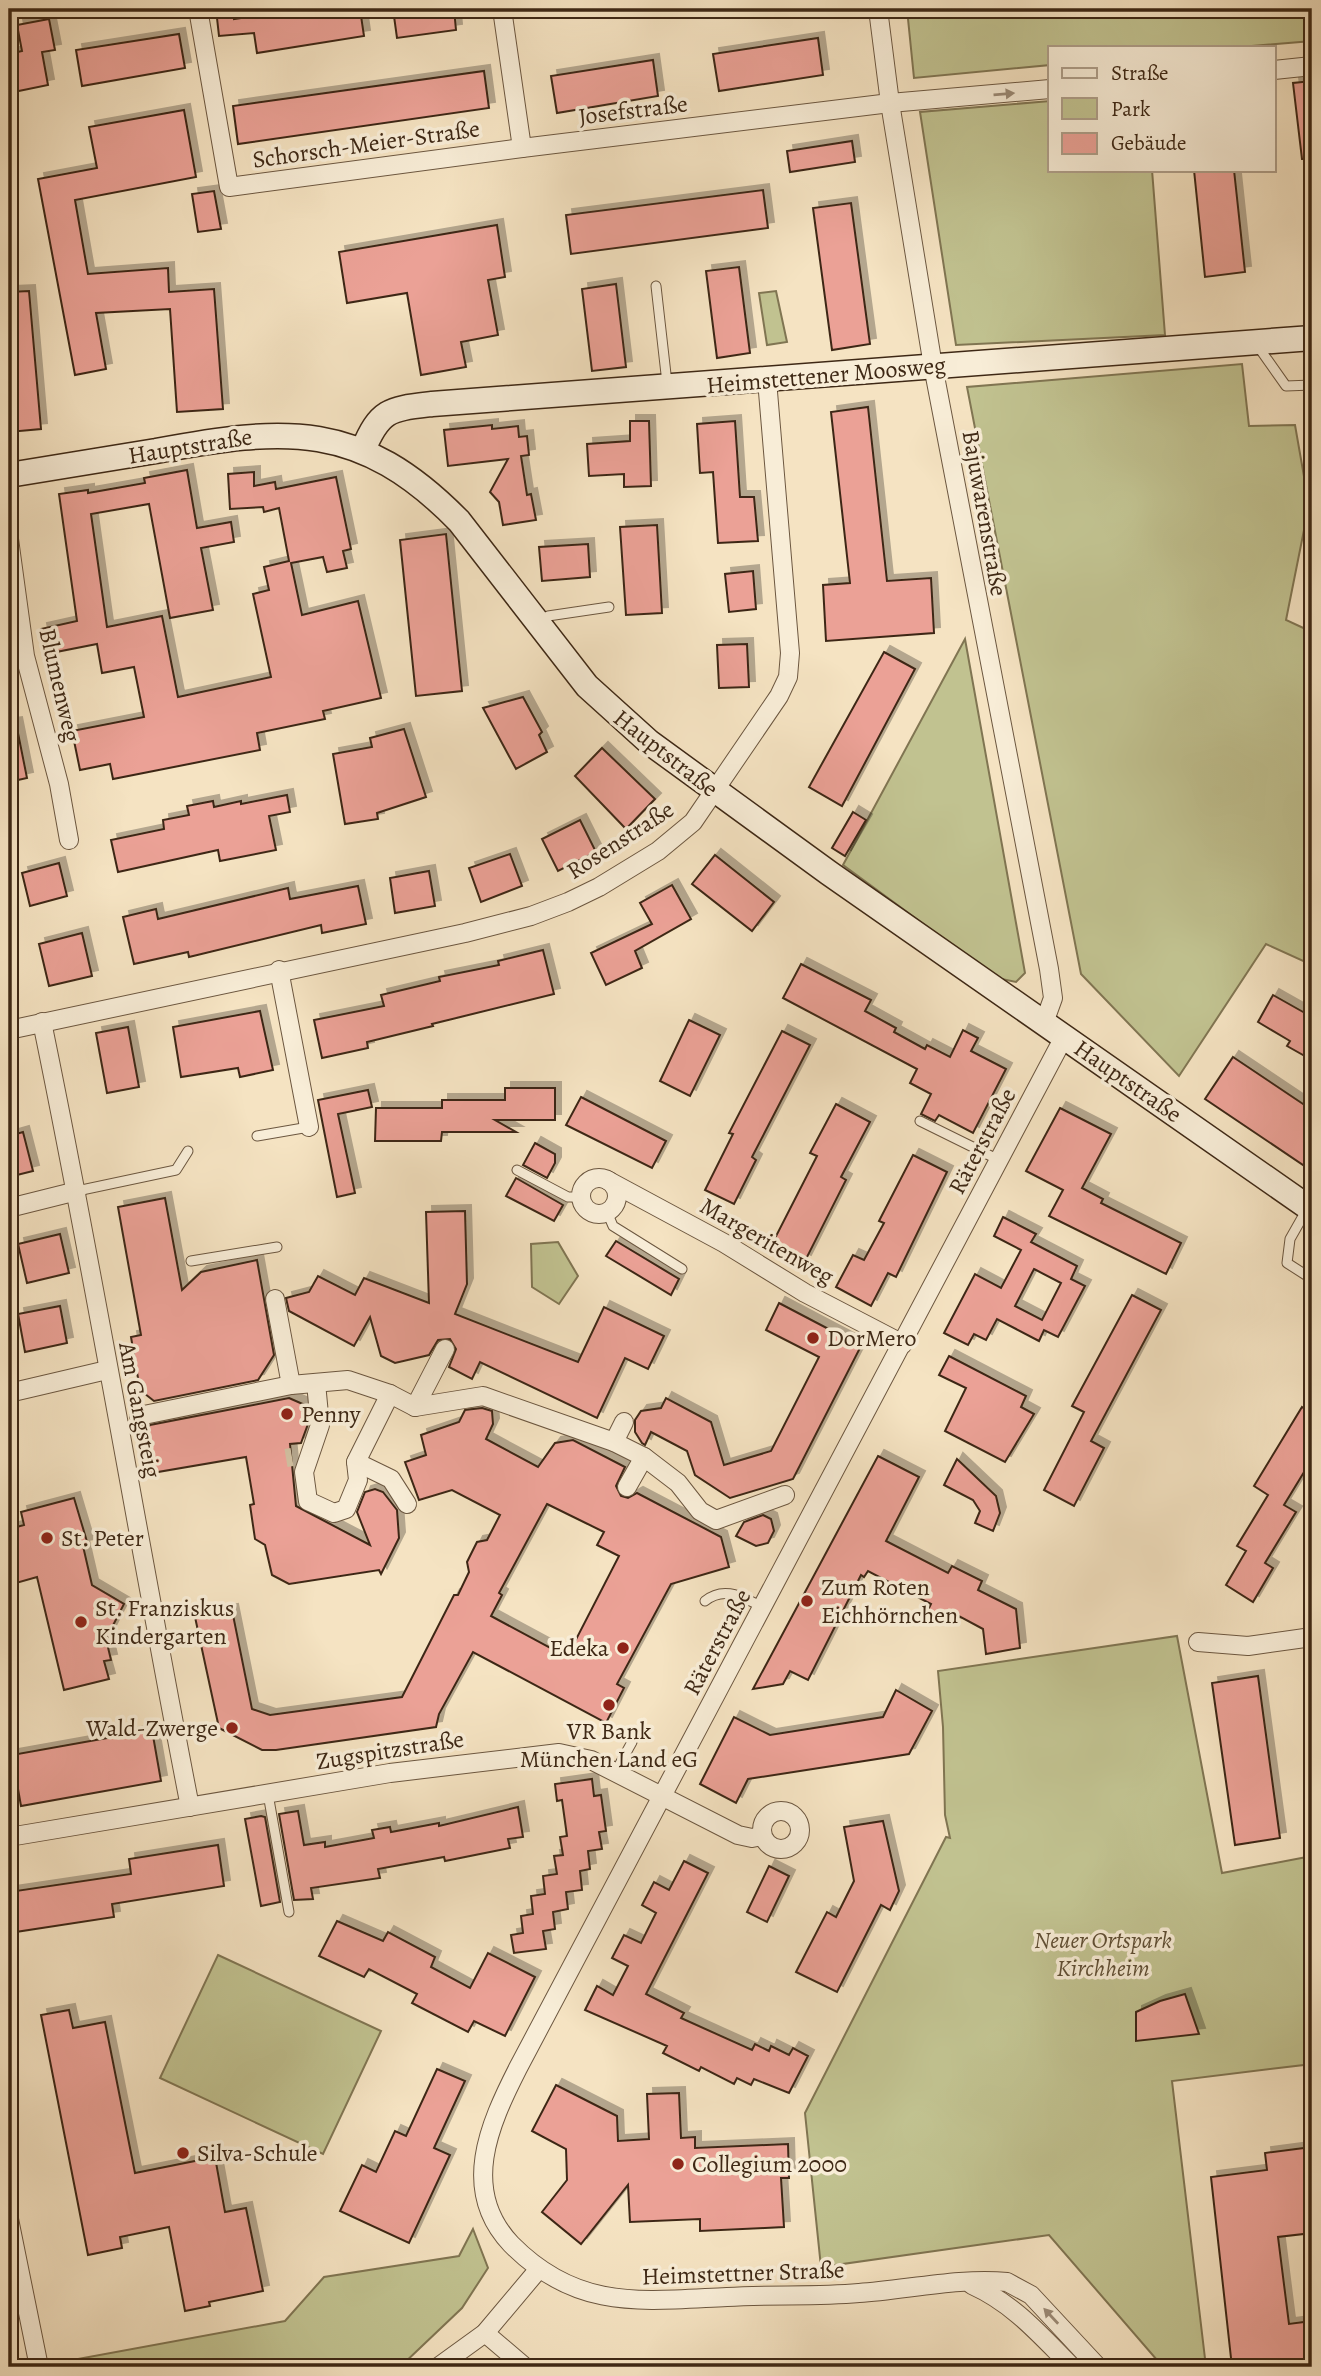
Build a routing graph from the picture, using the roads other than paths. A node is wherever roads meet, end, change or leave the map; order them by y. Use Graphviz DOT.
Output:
graph roads {
  1 [pos="198,9"];
  2 [pos="502,9"];
  3 [pos="878,9"];
  4 [pos="1312,66"];
  5 [pos="1276,70"];
  6 [pos="1048,89"];
  7 [pos="890,103"];
  8 [pos="522,148"];
  9 [pos="656,285"];
  10 [pos="1312,338"];
  11 [pos="1256,344"];
  12 [pos="933,366"];
  13 [pos="767,380"];
  14 [pos="1312,385"];
  15 [pos="668,388"];
  16 [pos="363,450"];
  17 [pos="9,475"];
  18 [pos="9,539"];
  19 [pos="609,607"];
  20 [pos="536,622"];
  21 [pos="714,792"];
  22 [pos="69,840"];
  23 [pos="279,970"];
  24 [pos="42,1022"];
  25 [pos="1044,1023"];
  26 [pos="9,1030"];
  27 [pos="1064,1037"];
  28 [pos="920,1121"];
  29 [pos="309,1126"];
  30 [pos="257,1136"];
  31 [pos="188,1152"];
  32 [pos="999,1160"];
  33 [pos="517,1170"];
  34 [pos="607,1180"];
  35 [pos="77,1191"];
  36 [pos="581,1197"];
  37 [pos="9,1208"];
  38 [pos="1310,1209"];
  39 [pos="607,1212"];
  40 [pos="277,1247"];
  41 [pos="191,1261"];
  42 [pos="682,1269"];
  43 [pos="1312,1279"];
  44 [pos="275,1299"];
  45 [pos="902,1344"];
  46 [pos="445,1349"];
  47 [pos="107,1370"];
  48 [pos="316,1383"];
  49 [pos="291,1385"];
  50 [pos="9,1393"];
  51 [pos="390,1394"];
  52 [pos="415,1407"];
  53 [pos="139,1416"];
  54 [pos="624,1422"];
  55 [pos="614,1441"];
  56 [pos="644,1457"];
  57 [pos="356,1462"];
  58 [pos="627,1487"];
  59 [pos="785,1495"];
  60 [pos="407,1504"];
  61 [pos="705,1601"];
  62 [pos="763,1607"];
  63 [pos="1312,1637"];
  64 [pos="1198,1642"];
  65 [pos="632,1742"];
  66 [pos="616,1772"];
  67 [pos="268,1794"];
  68 [pos="663,1796"];
  69 [pos="190,1807"];
  70 [pos="762,1836"];
  71 [pos="9,1837"];
  72 [pos="289,1912"];
  73 [pos="9,2219"];
  74 [pos="538,2270"];
  75 [pos="969,2284"];
  76 [pos="485,2333"];
  77 [pos="38,2367"];
  78 [pos="438,2367"];
  79 [pos="525,2367"];
  80 [pos="1072,2367"];
  81 [pos="1098,2367"];
  1 -- 8 [label="street, Schorsch-Meier-Straße"];
  2 -- 8 [label="street"];
  3 -- 7 [label="street, Bajuwarenstraße"];
  4 -- 5 [label="street"];
  7 -- 6 [label="street, Josefstraße, one-way"];
  7 -- 8 [label="street, Josefstraße"];
  7 -- 12 [label="street, Bajuwarenstraße"];
  9 -- 15 [label="lane"];
  10 -- 11 [label="street, Heimstettener Moosweg"];
  11 -- 12 [label="street, Heimstettener Moosweg"];
  11 -- 14 [label="lane"];
  12 -- 13 [label="street, Heimstettener Moosweg"];
  12 -- 25 [label="street, Bajuwarenstraße"];
  13 -- 15 [label="street, Heimstettener Moosweg"];
  13 -- 21 [label="street, Rosenstraße"];
  15 -- 16 [label="street, Heimstettener Moosweg"];
  16 -- 17 [label="street, Hauptstraße"];
  16 -- 20 [label="street, Hauptstraße"];
  18 -- 22 [label="street, Blumenweg"];
  19 -- 20 [label="lane"];
  20 -- 21 [label="street, Hauptstraße"];
  21 -- 23 [label="street, Rosenstraße"];
  21 -- 25 [label="street, Hauptstraße"];
  23 -- 24 [label="street, Rosenstraße"];
  23 -- 29 [label="street"];
  24 -- 26 [label="street, Rosenstraße"];
  24 -- 35 [label="street, Am Gangsteig"];
  25 -- 27 [label="street, Hauptstraße"];
  27 -- 32 [label="street, Räterstraße"];
  27 -- 38 [label="street, Hauptstraße"];
  28 -- 32 [label="lane"];
  29 -- 30 [label="lane"];
  31 -- 35 [label="lane"];
  32 -- 45 [label="street, Räterstraße"];
  33 -- 36 [label="lane"];
  34 -- 36 [label="street"];
  34 -- 39 [label="street"];
  34 -- 45 [label="street, Margeritenweg"];
  35 -- 37 [label="street"];
  35 -- 47 [label="street, Am Gangsteig"];
  36 -- 39 [label="street"];
  38 -- 43 [label="lane"];
  39 -- 42 [label="lane"];
  40 -- 41 [label="lane"];
  44 -- 49 [label="street"];
  45 -- 62 [label="street, Räterstraße"];
  46 -- 52 [label="street"];
  47 -- 50 [label="street"];
  47 -- 69 [label="street, Am Gangsteig"];
  48 -- 49 [label="street"];
  48 -- 51 [label="street"];
  48 -- 57 [label="street"];
  49 -- 53 [label="street"];
  51 -- 52 [label="street"];
  51 -- 57 [label="street"];
  52 -- 55 [label="street"];
  54 -- 55 [label="street"];
  55 -- 56 [label="street"];
  56 -- 58 [label="street"];
  56 -- 59 [label="street"];
  57 -- 60 [label="street"];
  61 -- 62 [label="lane"];
  62 -- 68 [label="street, Räterstraße"];
  63 -- 64 [label="street"];
  65 -- 66 [label="lane"];
  66 -- 67 [label="street, Zugspitzstraße"];
  66 -- 68 [label="street, Zugspitzstraße"];
  67 -- 69 [label="street, Zugspitzstraße"];
  67 -- 72 [label="lane"];
  68 -- 70 [label="street, Zugspitzstraße"];
  68 -- 74 [label="street, Räterstraße"];
  69 -- 71 [label="street, Zugspitzstraße"];
  73 -- 77 [label="street"];
  74 -- 75 [label="street, Heimstettner Straße"];
  74 -- 76 [label="street"];
  75 -- 80 [label="street, Heimstettner Straße"];
  81 -- 75 [label="street, Heimstettner Straße, one-way"];
  76 -- 78 [label="street"];
  76 -- 79 [label="street"];
}
